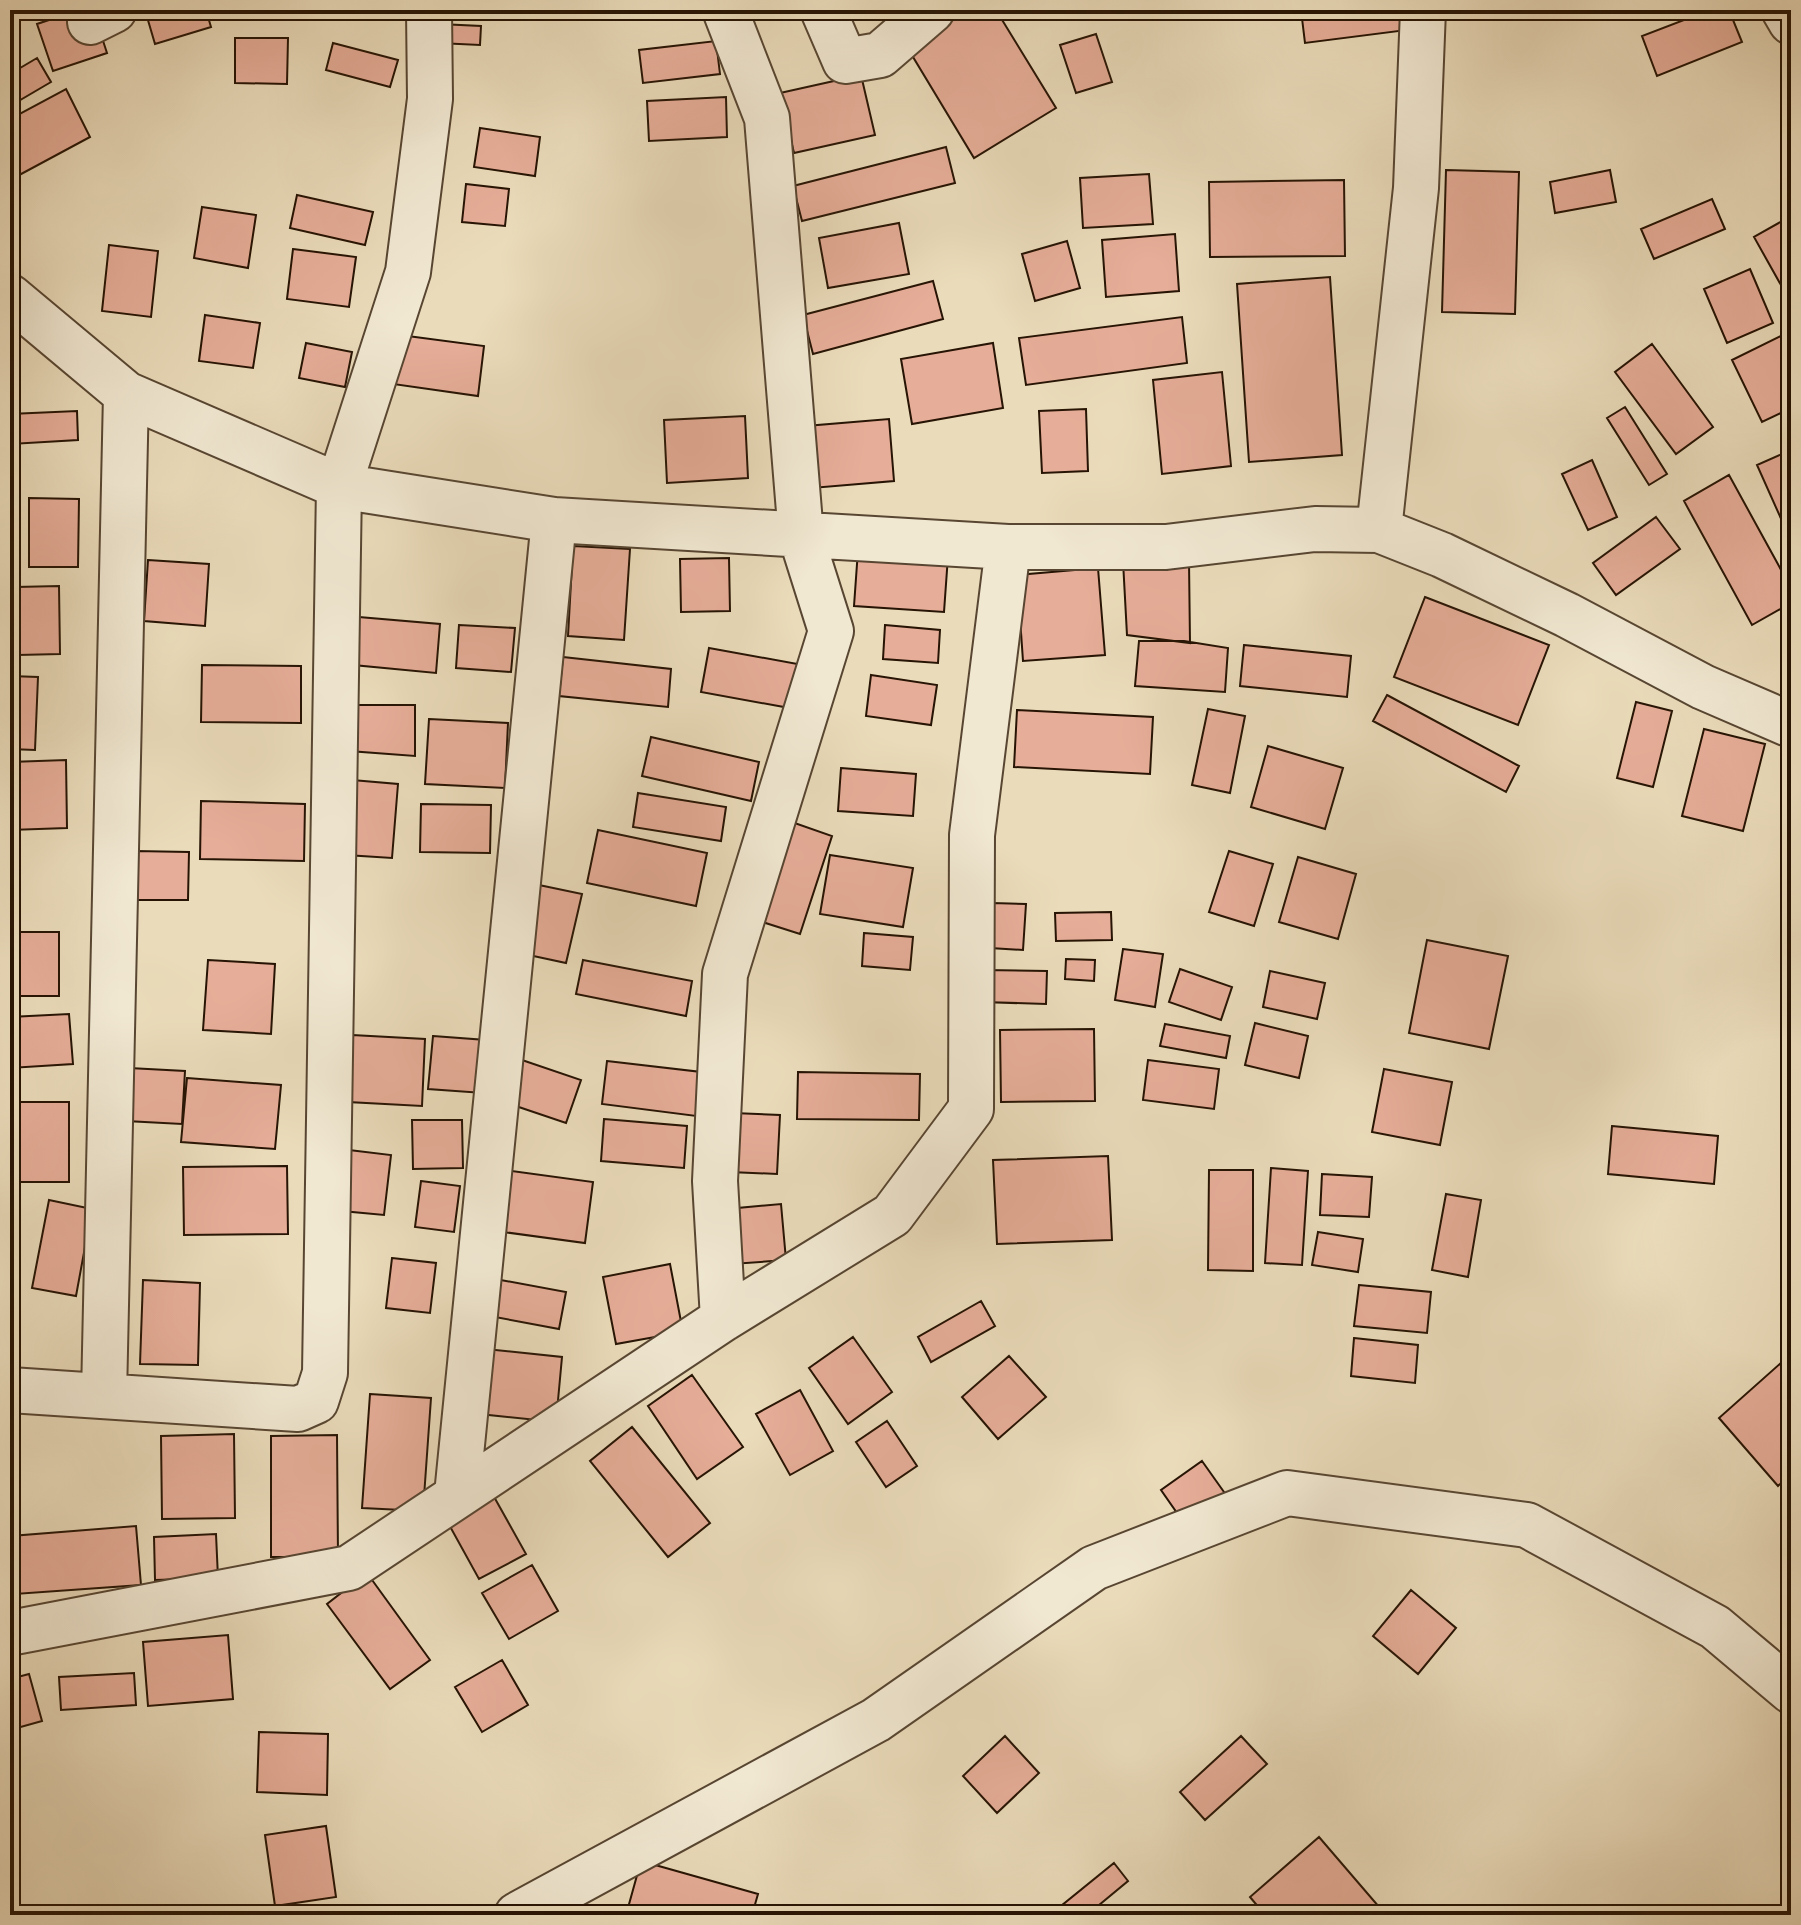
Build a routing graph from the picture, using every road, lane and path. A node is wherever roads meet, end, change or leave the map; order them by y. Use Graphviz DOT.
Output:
graph roads {
  1 [pos="429,10"];
  2 [pos="725,10"];
  3 [pos="823,10"];
  4 [pos="932,10"];
  5 [pos="1423,10"];
  6 [pos="1784,10"];
  7 [pos="1791,22"];
  8 [pos="10,297"];
  9 [pos="126,394"];
  10 [pos="339,486"];
  11 [pos="554,520"];
  12 [pos="1379,530"];
  13 [pos="801,536"];
  14 [pos="1008,547"];
  15 [pos="1791,725"];
  16 [pos="723,1319"];
  17 [pos="10,1390"];
  18 [pos="104,1396"];
  19 [pos="457,1495"];
  20 [pos="10,1633"];
  21 [pos="1791,1691"];
  22 [pos="517,1915"];
  1 -- 10 [label="street"];
  2 -- 13 [label="street"];
  3 -- 4 [label="street"];
  5 -- 12 [label="street"];
  6 -- 7 [label="street"];
  8 -- 9 [label="street"];
  9 -- 10 [label="street"];
  9 -- 18 [label="street"];
  10 -- 11 [label="street"];
  10 -- 18 [label="street"];
  11 -- 13 [label="street"];
  11 -- 19 [label="street"];
  12 -- 14 [label="street"];
  12 -- 15 [label="street"];
  13 -- 14 [label="street"];
  13 -- 16 [label="street"];
  14 -- 16 [label="street"];
  16 -- 19 [label="street"];
  17 -- 18 [label="street"];
  19 -- 20 [label="street"];
  21 -- 22 [label="street"];
}
